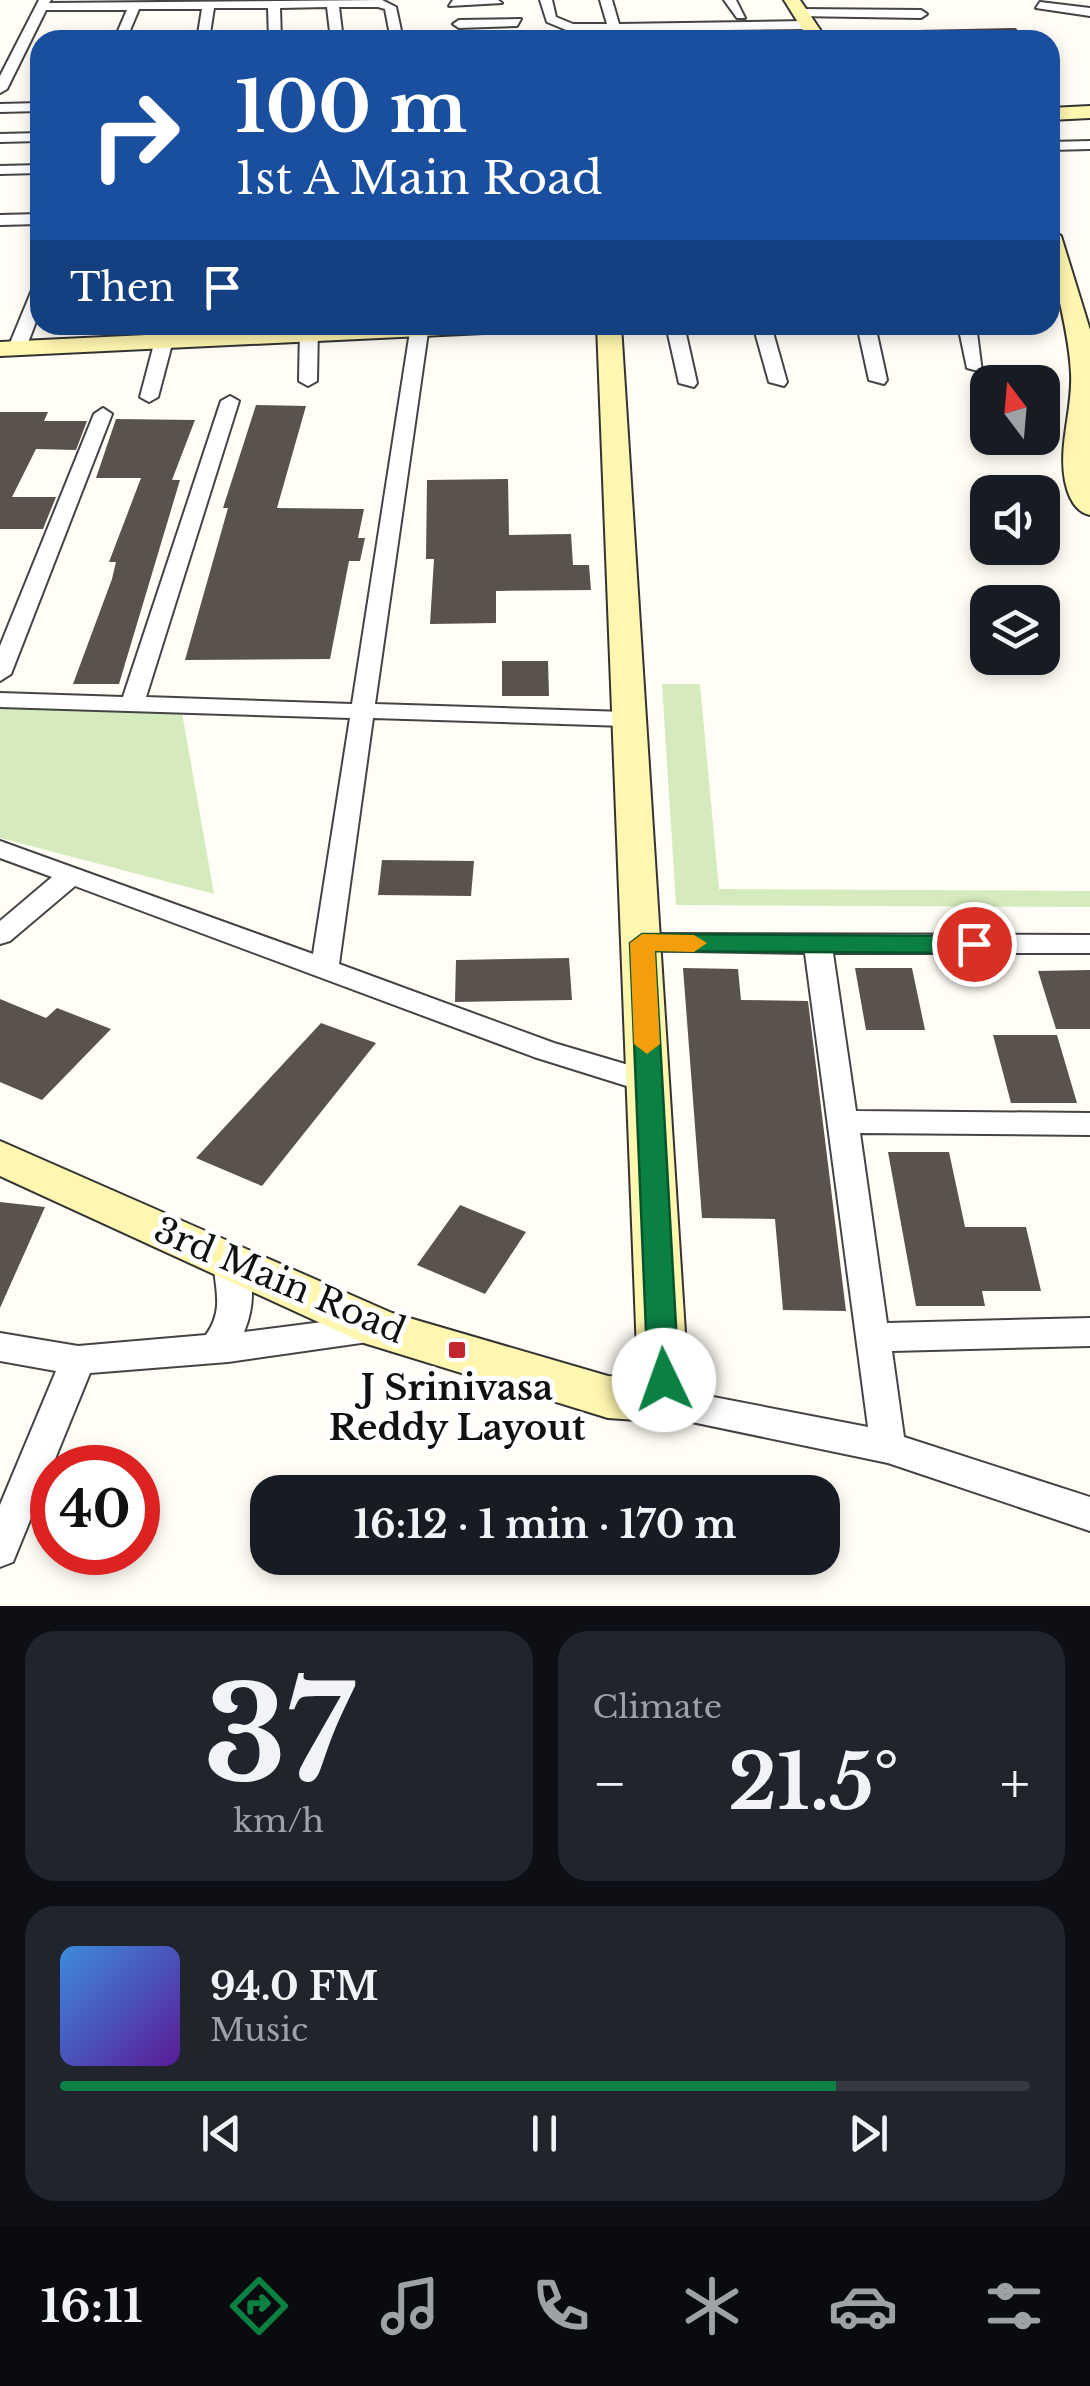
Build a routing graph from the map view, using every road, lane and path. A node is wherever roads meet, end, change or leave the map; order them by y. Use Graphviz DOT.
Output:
graph roads {
  1 [pos="546,0"];
  2 [pos="606,0"];
  3 [pos="730,0"];
  4 [pos="453,2"];
  5 [pos="44,3"];
  6 [pos="496,3"];
  7 [pos="274,4"];
  8 [pos="332,4"];
  9 [pos="209,5"];
  10 [pos="134,6"];
  11 [pos="1041,8"];
  12 [pos="1090,12"];
  13 [pos="921,14"];
  14 [pos="741,15"];
  15 [pos="517,22"];
  16 [pos="807,23"];
  17 [pos="614,28"];
  18 [pos="124,30"];
  19 [pos="205,30"];
  20 [pos="275,30"];
  21 [pos="336,30"];
  22 [pos="394,30"];
  23 [pos="629,30"];
  24 [pos="712,30"];
  25 [pos="900,30"];
  26 [pos="6,61"];
  27 [pos="0,88"];
  28 [pos="0,108"];
  29 [pos="30,108"];
  30 [pos="1090,112"];
  31 [pos="1060,114"];
  32 [pos="30,137"];
  33 [pos="0,138"];
  34 [pos="1090,145"];
  35 [pos="1060,146"];
  36 [pos="30,169"];
  37 [pos="0,170"];
  38 [pos="30,219"];
  39 [pos="0,220"];
  40 [pos="30,309"];
  41 [pos="1062,312"];
  42 [pos="145,335"];
  43 [pos="165,335"];
  44 [pos="309,335"];
  45 [pos="419,335"];
  46 [pos="609,335"];
  47 [pos="677,335"];
  48 [pos="765,335"];
  49 [pos="868,335"];
  50 [pos="969,335"];
  51 [pos="9,348"];
  52 [pos="975,365"];
  53 [pos="878,380"];
  54 [pos="308,381"];
  55 [pos="688,382"];
  56 [pos="778,382"];
  57 [pos="149,397"];
  58 [pos="230,402"];
  59 [pos="103,414"];
  60 [pos="1090,507"];
  61 [pos="0,674"];
  62 [pos="0,700"];
  63 [pos="132,704"];
  64 [pos="366,711"];
  65 [pos="626,719"];
  66 [pos="0,849"];
  67 [pos="70,876"];
  68 [pos="0,935"];
  69 [pos="642,943"];
  70 [pos="1090,944"];
  71 [pos="818,945"];
  72 [pos="324,970"];
  73 [pos="649,1082"];
  74 [pos="842,1122"];
  75 [pos="1090,1124"];
  76 [pos="0,1157"];
  77 [pos="230,1261"];
  78 [pos="381,1328"];
  79 [pos="1090,1332"];
  80 [pos="873,1337"];
  81 [pos="0,1346"];
  82 [pos="216,1349"];
  83 [pos="78,1360"];
  84 [pos="651,1400"];
  85 [pos="888,1447"];
  86 [pos="1090,1514"];
  87 [pos="0,1550"];
  1 -- 17 [label="street"];
  2 -- 17 [label="street"];
  3 -- 14 [label="street"];
  4 -- 6 [label="street"];
  4 -- 15 [label="street"];
  5 -- 10 [label="street"];
  5 -- 26 [label="street"];
  7 -- 8 [label="street"];
  7 -- 9 [label="street"];
  7 -- 20 [label="street"];
  8 -- 21 [label="street"];
  8 -- 22 [label="street"];
  9 -- 10 [label="street"];
  9 -- 19 [label="street"];
  10 -- 18 [label="street"];
  11 -- 12 [label="street"];
  13 -- 16 [label="street"];
  16 -- 24 [label="street"];
  16 -- 25 [label="street"];
  17 -- 23 [label="street"];
  26 -- 27 [label="street"];
  28 -- 29 [label="street"];
  30 -- 31 [label="street"];
  32 -- 33 [label="street"];
  34 -- 35 [label="street"];
  36 -- 37 [label="street"];
  38 -- 39 [label="street"];
  40 -- 51 [label="street"];
  41 -- 60 [label="street"];
  42 -- 51 [label="street"];
  43 -- 57 [label="street"];
  44 -- 54 [label="street"];
  45 -- 64 [label="street"];
  46 -- 65 [label="street"];
  47 -- 55 [label="street"];
  48 -- 56 [label="street"];
  49 -- 53 [label="street"];
  50 -- 52 [label="street"];
  58 -- 63 [label="street"];
  59 -- 61 [label="street"];
  62 -- 63 [label="street"];
  63 -- 64 [label="street"];
  64 -- 65 [label="street"];
  64 -- 72 [label="street"];
  65 -- 69 [label="street"];
  66 -- 67 [label="street"];
  67 -- 68 [label="street"];
  67 -- 72 [label="street"];
  69 -- 71 [label="street"];
  69 -- 73 [label="street"];
  70 -- 71 [label="street"];
  71 -- 74 [label="street"];
  72 -- 73 [label="street"];
  73 -- 84 [label="street"];
  74 -- 75 [label="street"];
  74 -- 80 [label="street"];
  76 -- 77 [label="street, 3rd Main Road"];
  77 -- 78 [label="street, 3rd Main Road"];
  77 -- 82 [label="street"];
  78 -- 82 [label="street"];
  78 -- 84 [label="street, 3rd Main Road"];
  79 -- 80 [label="street"];
  80 -- 85 [label="street"];
  81 -- 83 [label="street"];
  82 -- 83 [label="street"];
  83 -- 87 [label="street"];
  84 -- 85 [label="street, 3rd Main Road"];
  85 -- 86 [label="street, 3rd Main Road"];
}
